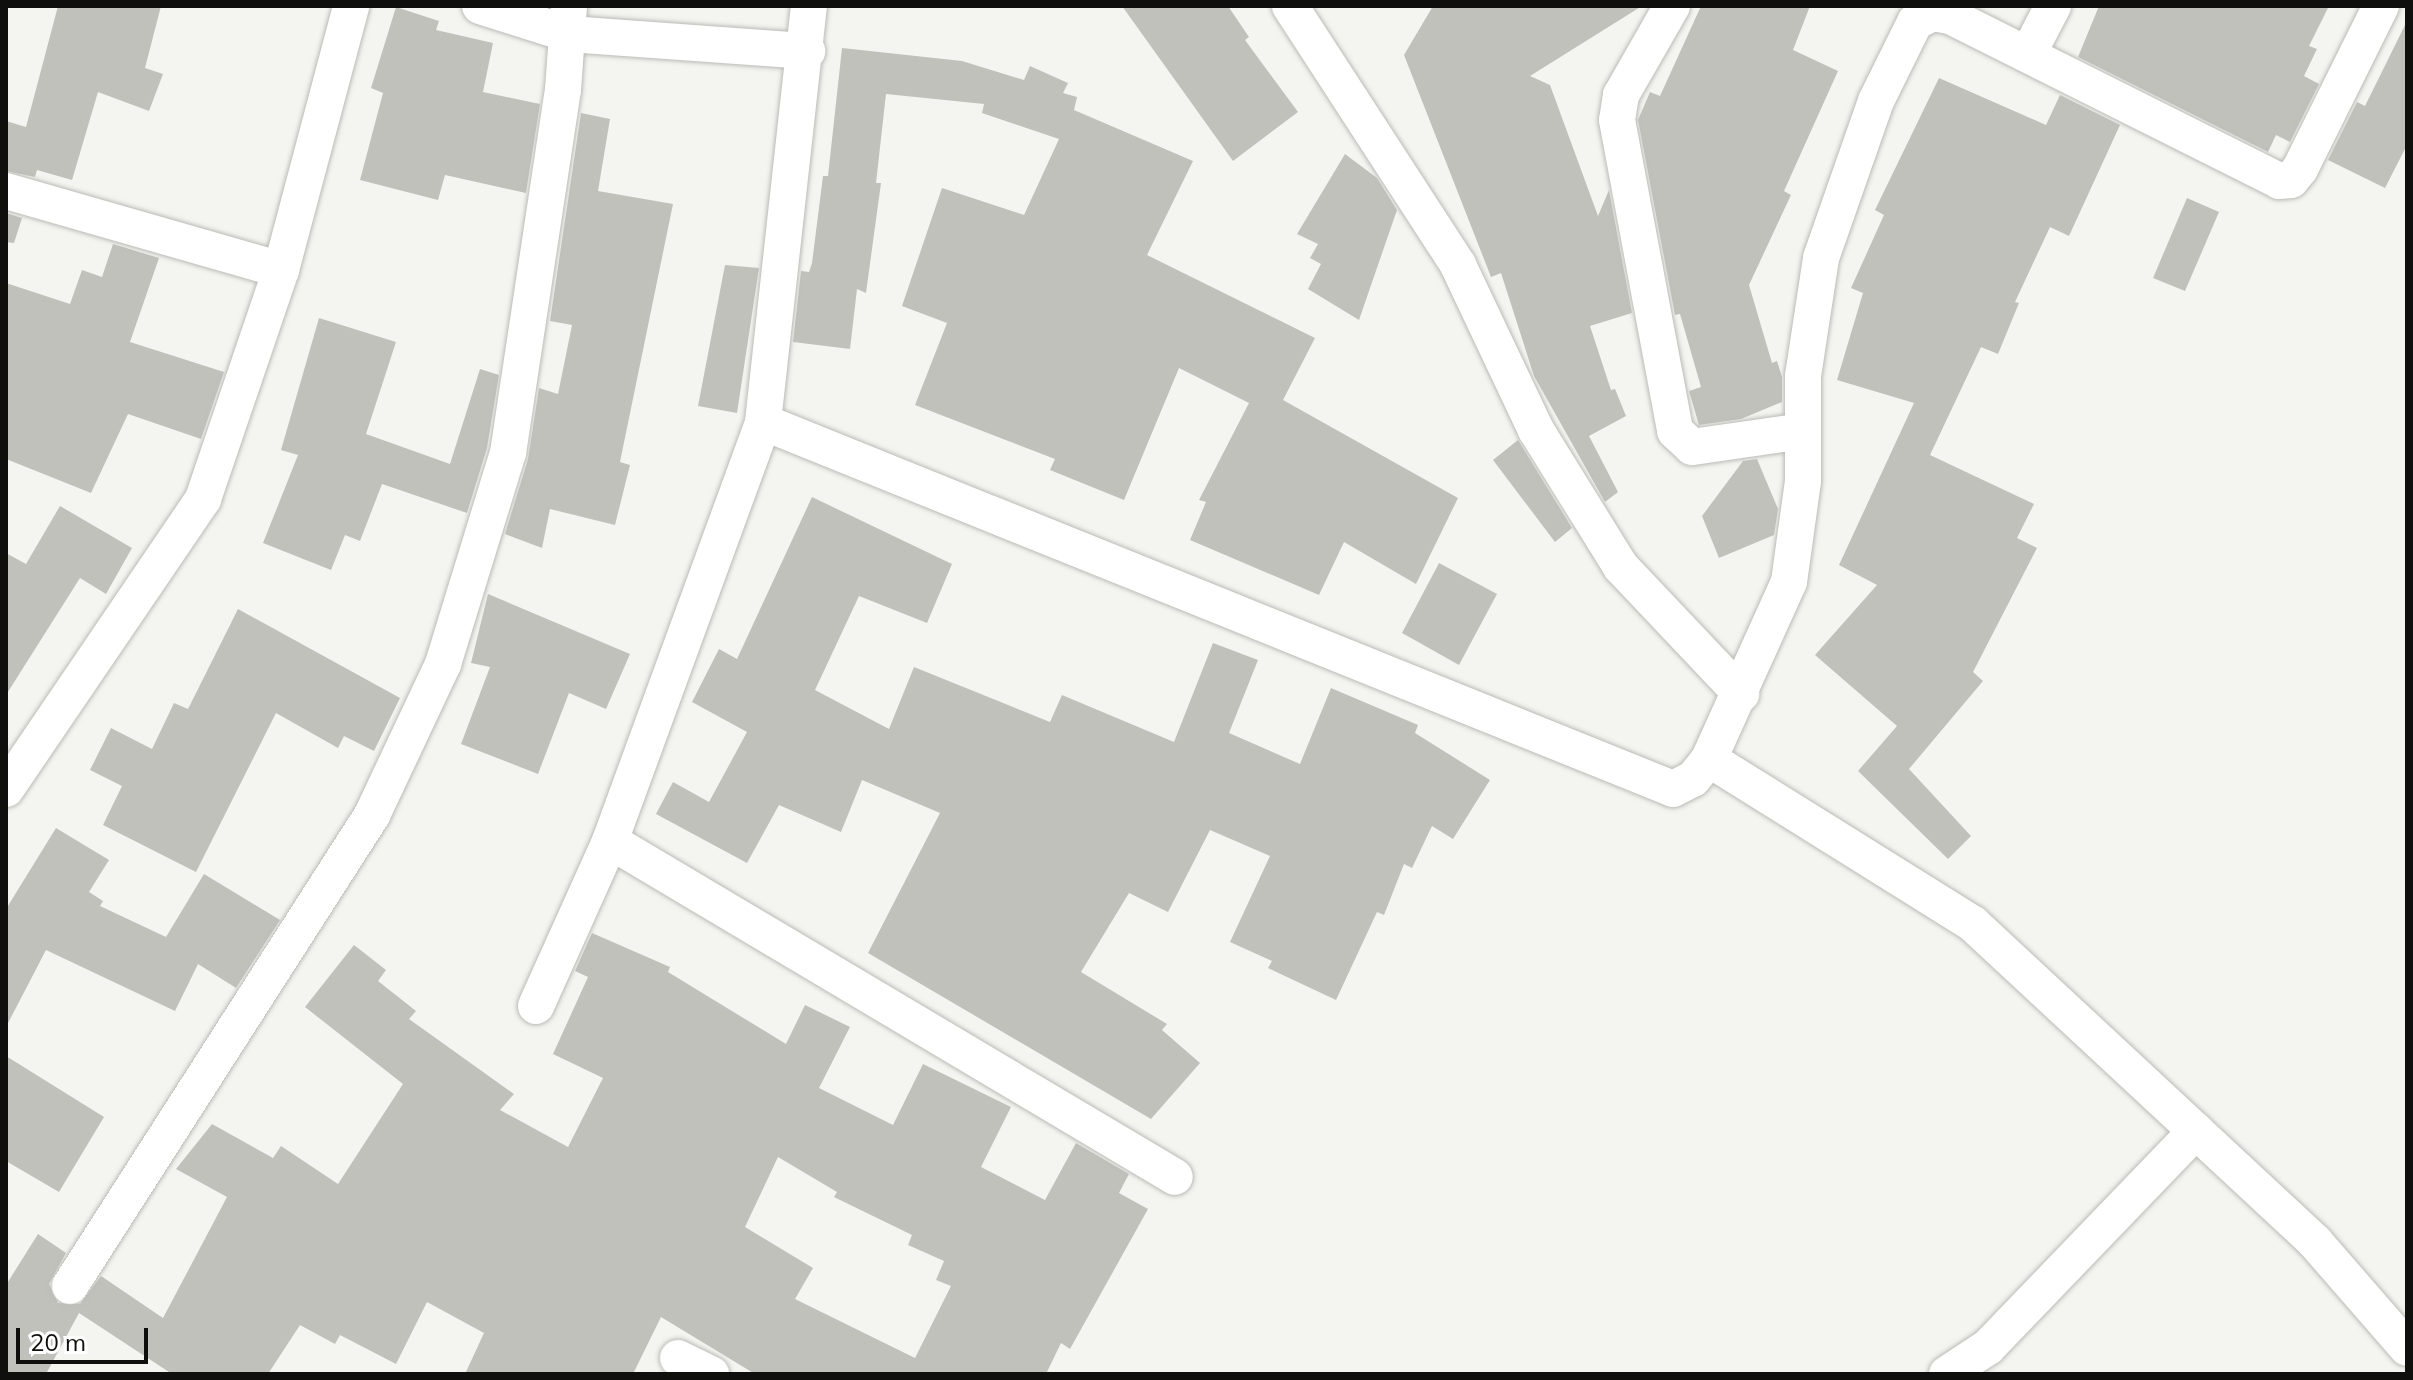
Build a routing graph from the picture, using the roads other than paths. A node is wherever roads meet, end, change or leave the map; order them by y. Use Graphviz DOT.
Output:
graph roads {
  1 [pos="351,6"];
  2 [pos="480,6"];
  3 [pos="809,6"];
  4 [pos="1290,6"];
  5 [pos="1672,6"];
  6 [pos="2053,6"];
  7 [pos="2381,6"];
  8 [pos="569,20"];
  9 [pos="807,51"];
  10 [pos="2028,54"];
  11 [pos="6,191"];
  12 [pos="281,270"];
  13 [pos="763,422"];
  14 [pos="1803,431"];
  15 [pos="1741,694"];
  16 [pos="1709,759"];
  17 [pos="6,789"];
  18 [pos="610,841"];
  19 [pos="536,1006"];
  20 [pos="2196,1131"];
  21 [pos="1175,1177"];
  22 [pos="70,1286"];
  23 [pos="2407,1348"];
  24 [pos="678,1358"];
  25 [pos="711,1374"];
  26 [pos="1947,1374"];
  1 -- 12 [label="street"];
  2 -- 8 [label="street"];
  3 -- 9 [label="street"];
  4 -- 15 [label="street"];
  5 -- 14 [label="street"];
  6 -- 10 [label="street"];
  7 -- 10 [label="street"];
  8 -- 9 [label="street"];
  8 -- 22 [label="street"];
  9 -- 13 [label="street"];
  10 -- 14 [label="street"];
  11 -- 12 [label="street"];
  12 -- 17 [label="street"];
  13 -- 16 [label="street"];
  13 -- 18 [label="street"];
  14 -- 15 [label="street"];
  15 -- 16 [label="street"];
  16 -- 20 [label="street"];
  18 -- 19 [label="street"];
  18 -- 21 [label="street"];
  20 -- 23 [label="street"];
  20 -- 26 [label="street"];
  24 -- 25 [label="street"];
}
